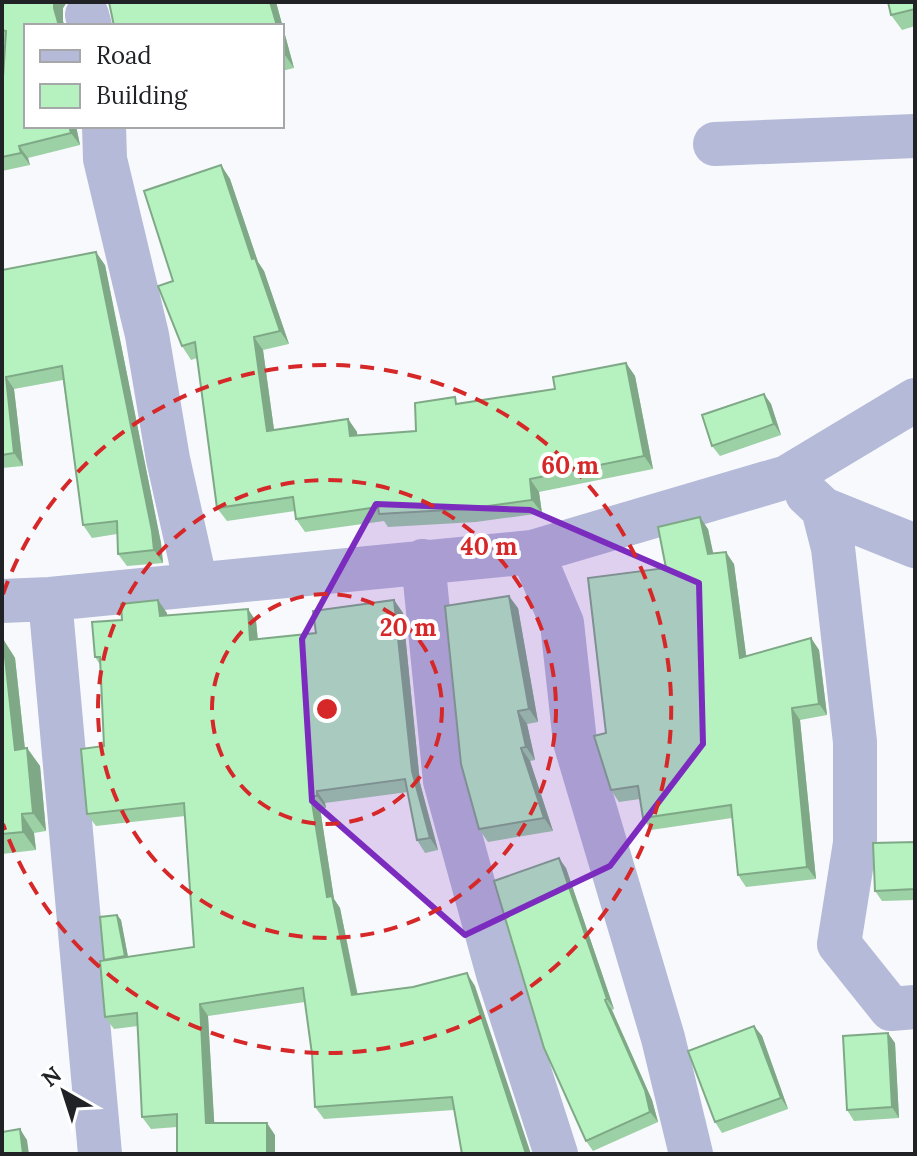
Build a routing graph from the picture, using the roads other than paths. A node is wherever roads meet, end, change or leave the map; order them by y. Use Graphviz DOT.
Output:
graph roads {
  1 [pos="104,128"];
  2 [pos="915,136"];
  3 [pos="715,144"];
  4 [pos="915,400"];
  5 [pos="787,477"];
  6 [pos="823,509"];
  7 [pos="915,546"];
  8 [pos="532,552"];
  9 [pos="423,561"];
  10 [pos="196,584"];
  11 [pos="50,599"];
  12 [pos="2,601"];
  13 [pos="915,1007"];
  14 [pos="100,1154"];
  15 [pos="556,1154"];
  16 [pos="691,1154"];
  1 -- 10 [label="street"];
  2 -- 3 [label="street"];
  4 -- 5 [label="street"];
  5 -- 6 [label="street"];
  5 -- 8 [label="street"];
  6 -- 7 [label="street"];
  6 -- 13 [label="street"];
  8 -- 9 [label="street"];
  8 -- 16 [label="street"];
  9 -- 10 [label="street"];
  9 -- 15 [label="street"];
  10 -- 11 [label="street"];
  11 -- 12 [label="street"];
  11 -- 14 [label="street"];
}
